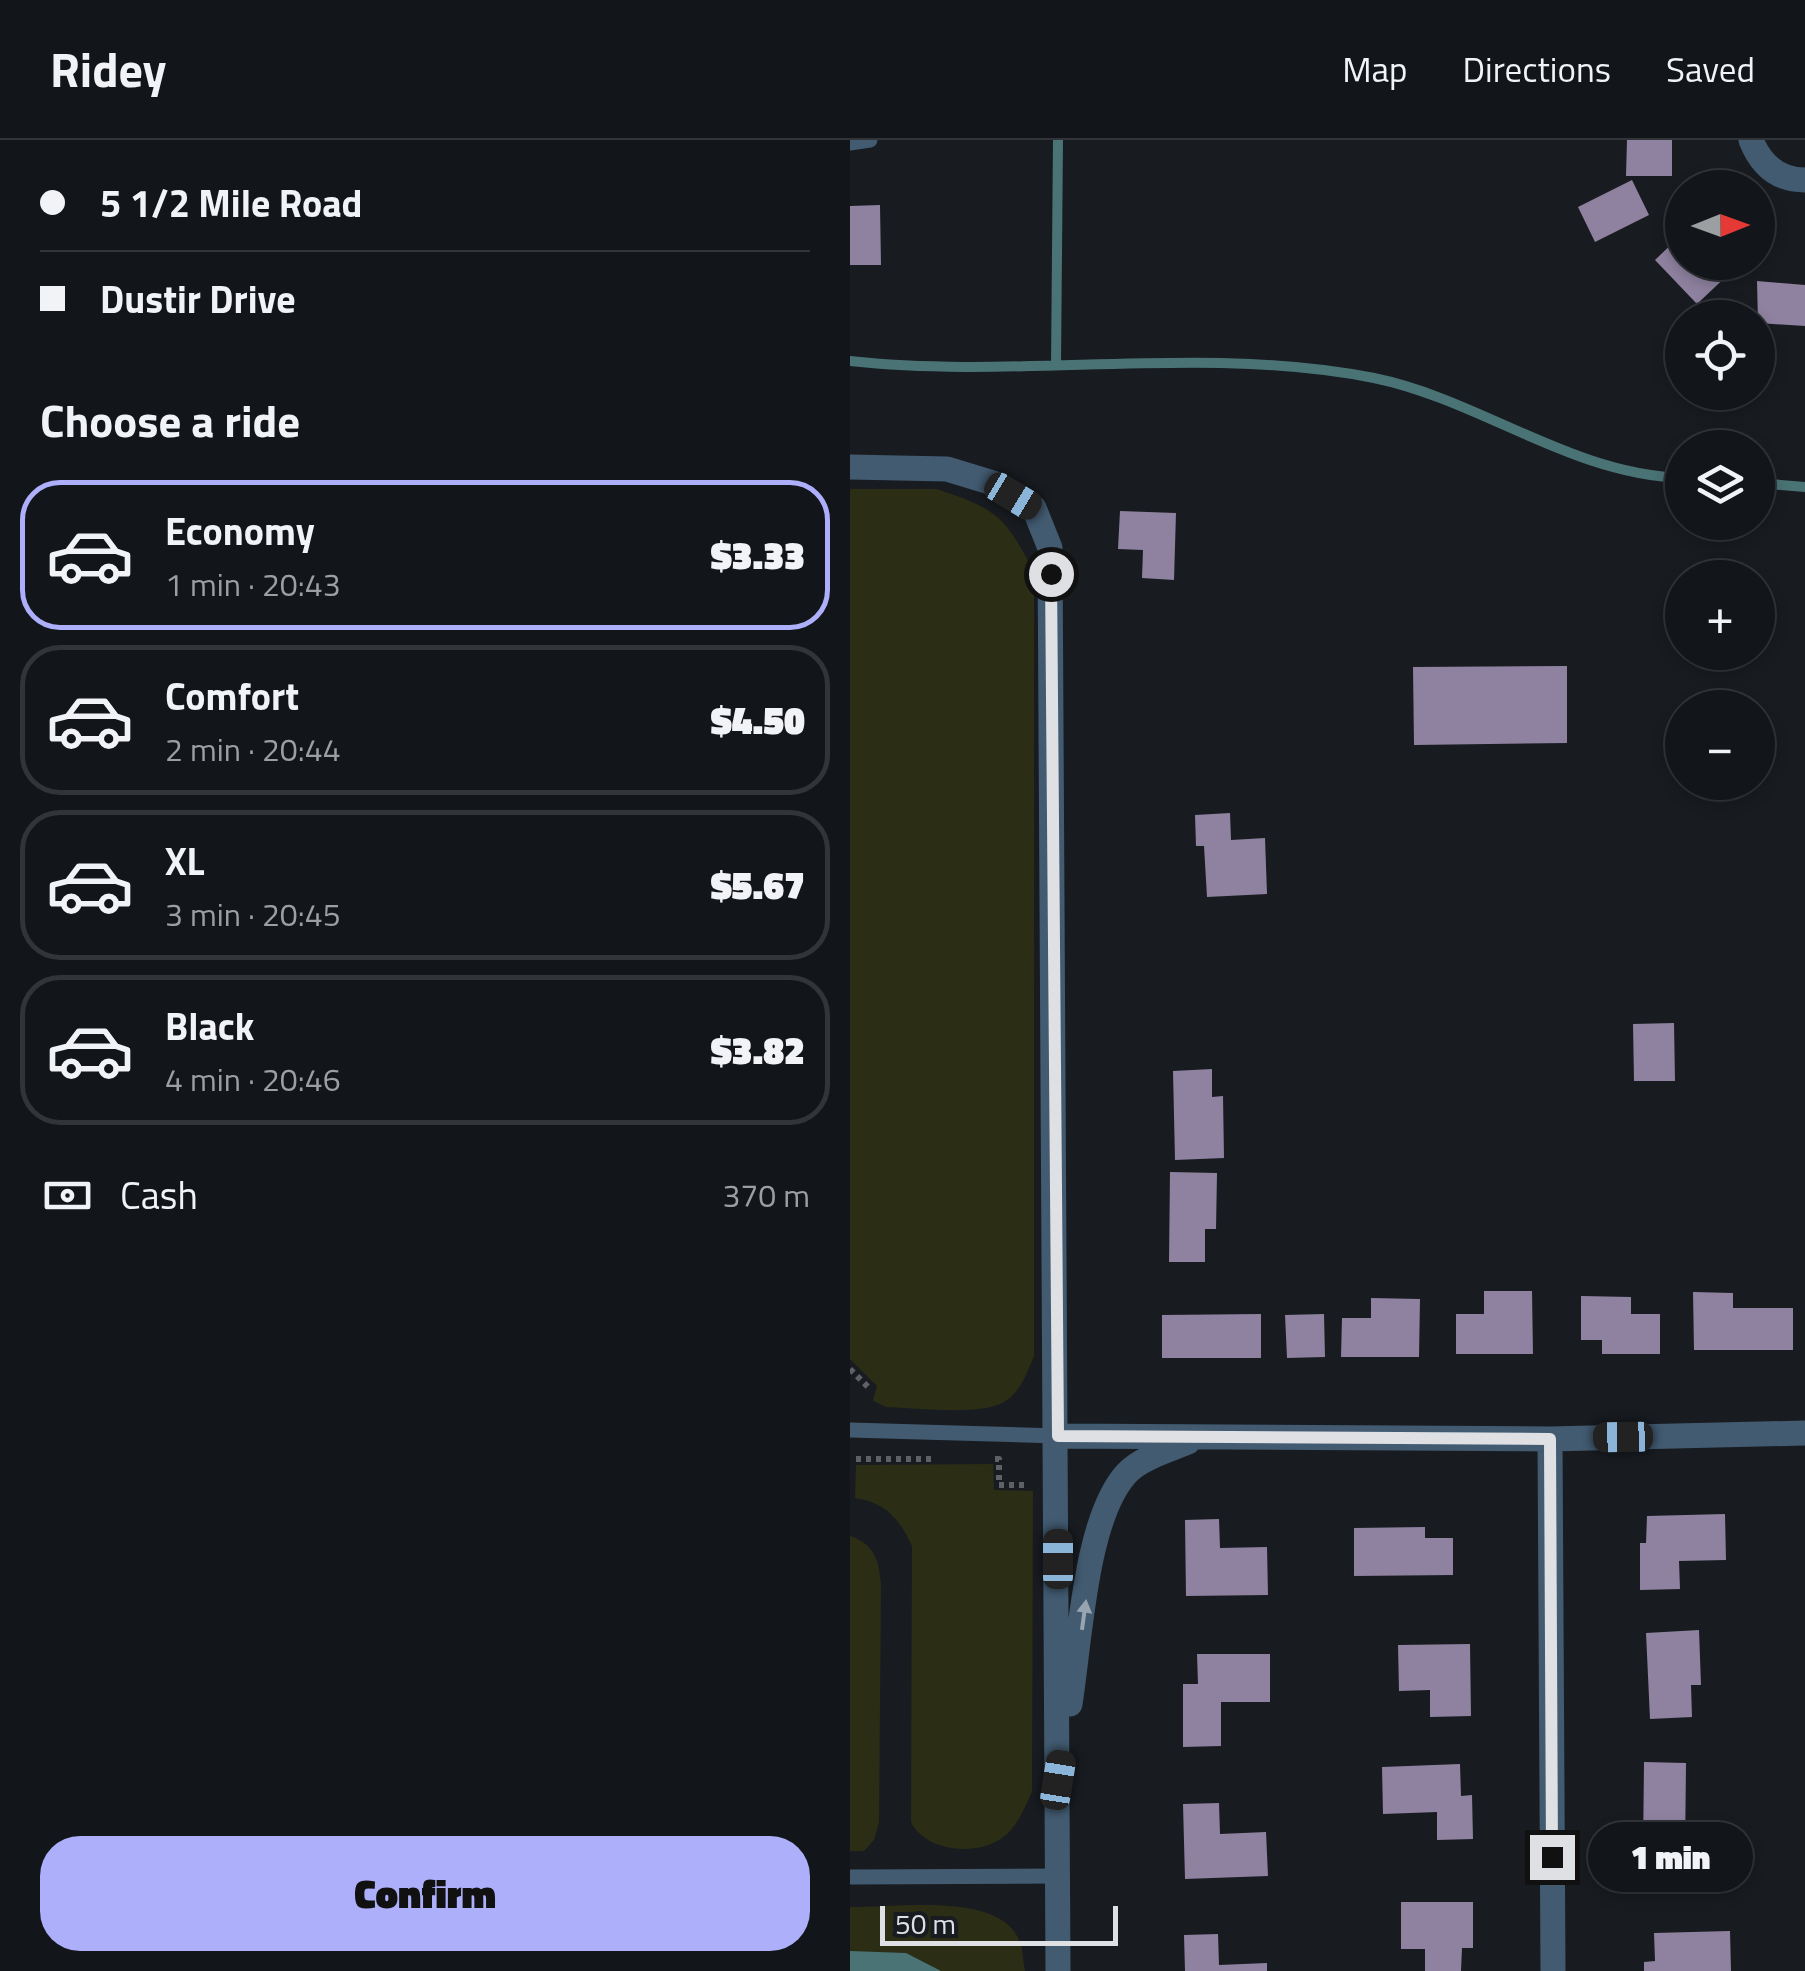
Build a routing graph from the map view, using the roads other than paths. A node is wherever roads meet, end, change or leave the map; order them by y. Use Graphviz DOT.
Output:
graph roads {
  1 [pos="870,140"];
  2 [pos="1752,140"];
  3 [pos="850,143"];
  4 [pos="1805,180"];
  5 [pos="850,467"];
  6 [pos="853,1426"];
  7 [pos="1805,1433"];
  8 [pos="1058,1436"];
  9 [pos="1550,1439"];
  10 [pos="1193,1440"];
  11 [pos="1058,1780"];
  12 [pos="1058,1876"];
  13 [pos="850,1878"];
  14 [pos="1058,1971"];
  15 [pos="1553,1971"];
  1 -- 3 [label="lane"];
  2 -- 4 [label="street"];
  5 -- 8 [label="street"];
  6 -- 8 [label="lane"];
  7 -- 9 [label="street"];
  8 -- 10 [label="street"];
  8 -- 11 [label="street"];
  9 -- 10 [label="street"];
  9 -- 15 [label="street"];
  11 -- 10 [label="street, one-way"];
  11 -- 12 [label="street"];
  12 -- 13 [label="lane"];
  12 -- 14 [label="street"];
}
